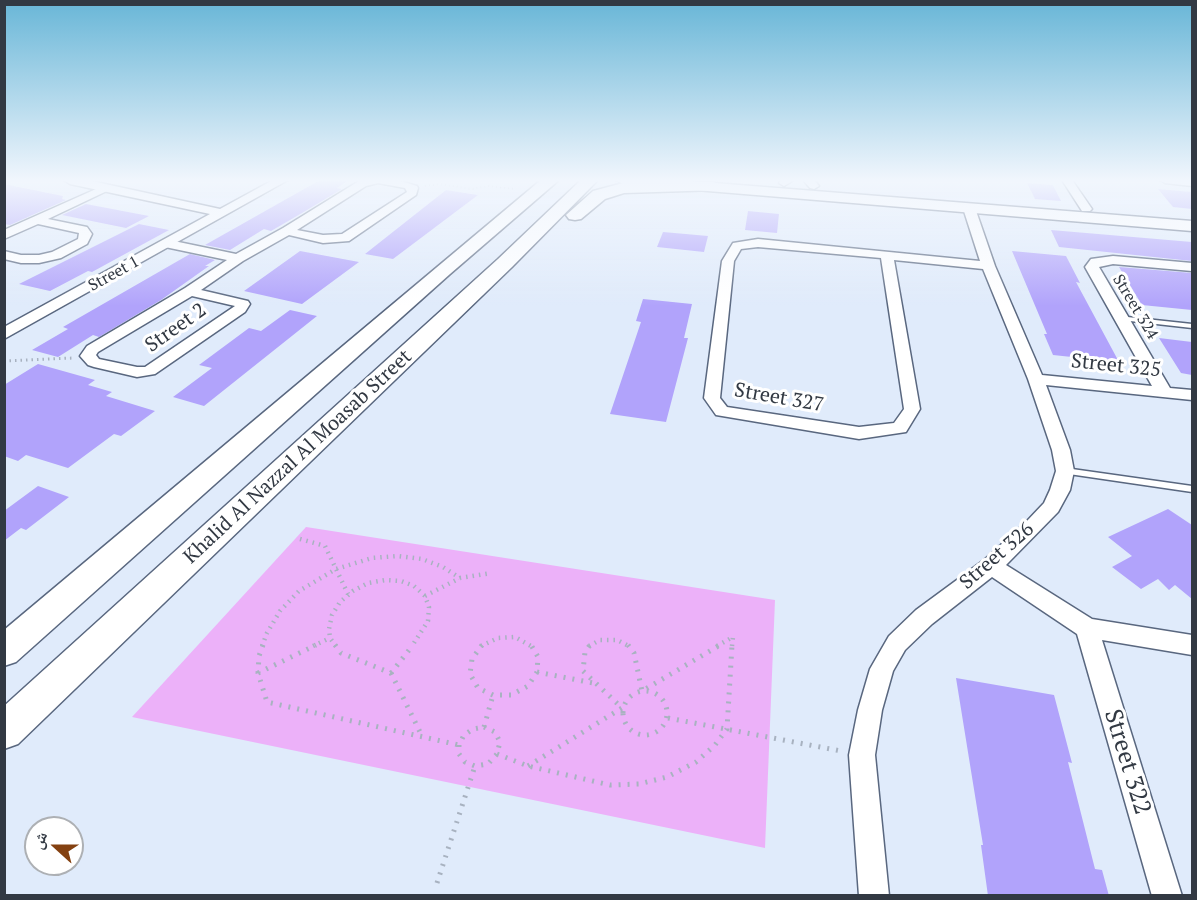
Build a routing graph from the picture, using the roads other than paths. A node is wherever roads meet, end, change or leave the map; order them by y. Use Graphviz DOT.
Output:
graph roads {
  1 [pos="33,222"];
  2 [pos="46,222"];
  3 [pos="207,222"];
  4 [pos="301,222"];
  5 [pos="369,222"];
  6 [pos="487,222"];
  7 [pos="528,222"];
  8 [pos="547,222"];
  9 [pos="564,222"];
  10 [pos="974,222"];
  11 [pos="1142,222"];
  12 [pos="1192,226"];
  13 [pos="287,231"];
  14 [pos="4,235"];
  15 [pos="170,244"];
  16 [pos="4,255"];
  17 [pos="887,255"];
  18 [pos="238,258"];
  19 [pos="505,263"];
  20 [pos="988,266"];
  21 [pos="1192,267"];
  22 [pos="190,291"];
  23 [pos="1121,318"];
  24 [pos="1192,326"];
  25 [pos="7,331"];
  26 [pos="1036,379"];
  27 [pos="1164,392"];
  28 [pos="1192,395"];
  29 [pos="1065,471"];
  30 [pos="1192,489"];
  31 [pos="991,566"];
  32 [pos="1087,628"];
  33 [pos="1192,645"];
  34 [pos="4,651"];
  35 [pos="4,731"];
  36 [pos="874,896"];
  37 [pos="1167,896"];
  1 -- 14 [label="street"];
  2 -- 16 [label="street"];
  3 -- 15 [label="street, Street 1"];
  4 -- 13 [label="street, Street 2"];
  5 -- 13 [label="street, Street 2"];
  6 -- 34 [label="main road, Khalid Al Nazzal Al Moasab Street"];
  7 -- 19 [label="main road"];
  8 -- 19 [label="main road, Khalid Al Nazzal Al Moasab Street"];
  9 -- 19 [label="main road"];
  10 -- 20 [label="street"];
  11 -- 12 [label="main road"];
  13 -- 18 [label="street, Street 2"];
  15 -- 18 [label="street"];
  15 -- 25 [label="street, Street 1"];
  17 -- 17 [label="street, Street 327"];
  17 -- 20 [label="street, Street 327"];
  18 -- 22 [label="street, Street 2"];
  19 -- 35 [label="main road, Khalid Al Nazzal Al Moasab Street"];
  20 -- 26 [label="street"];
  21 -- 23 [label="street, Street 324"];
  22 -- 22 [label="street, Street 2"];
  23 -- 24 [label="lane"];
  23 -- 27 [label="street, Street 324"];
  26 -- 27 [label="street, Street 325"];
  26 -- 29 [label="street"];
  27 -- 28 [label="street, Street 325"];
  29 -- 30 [label="lane"];
  29 -- 31 [label="street, Street 326"];
  31 -- 32 [label="street"];
  31 -- 36 [label="street, Street 326"];
  32 -- 33 [label="street"];
  32 -- 37 [label="street, Street 322"];
}
